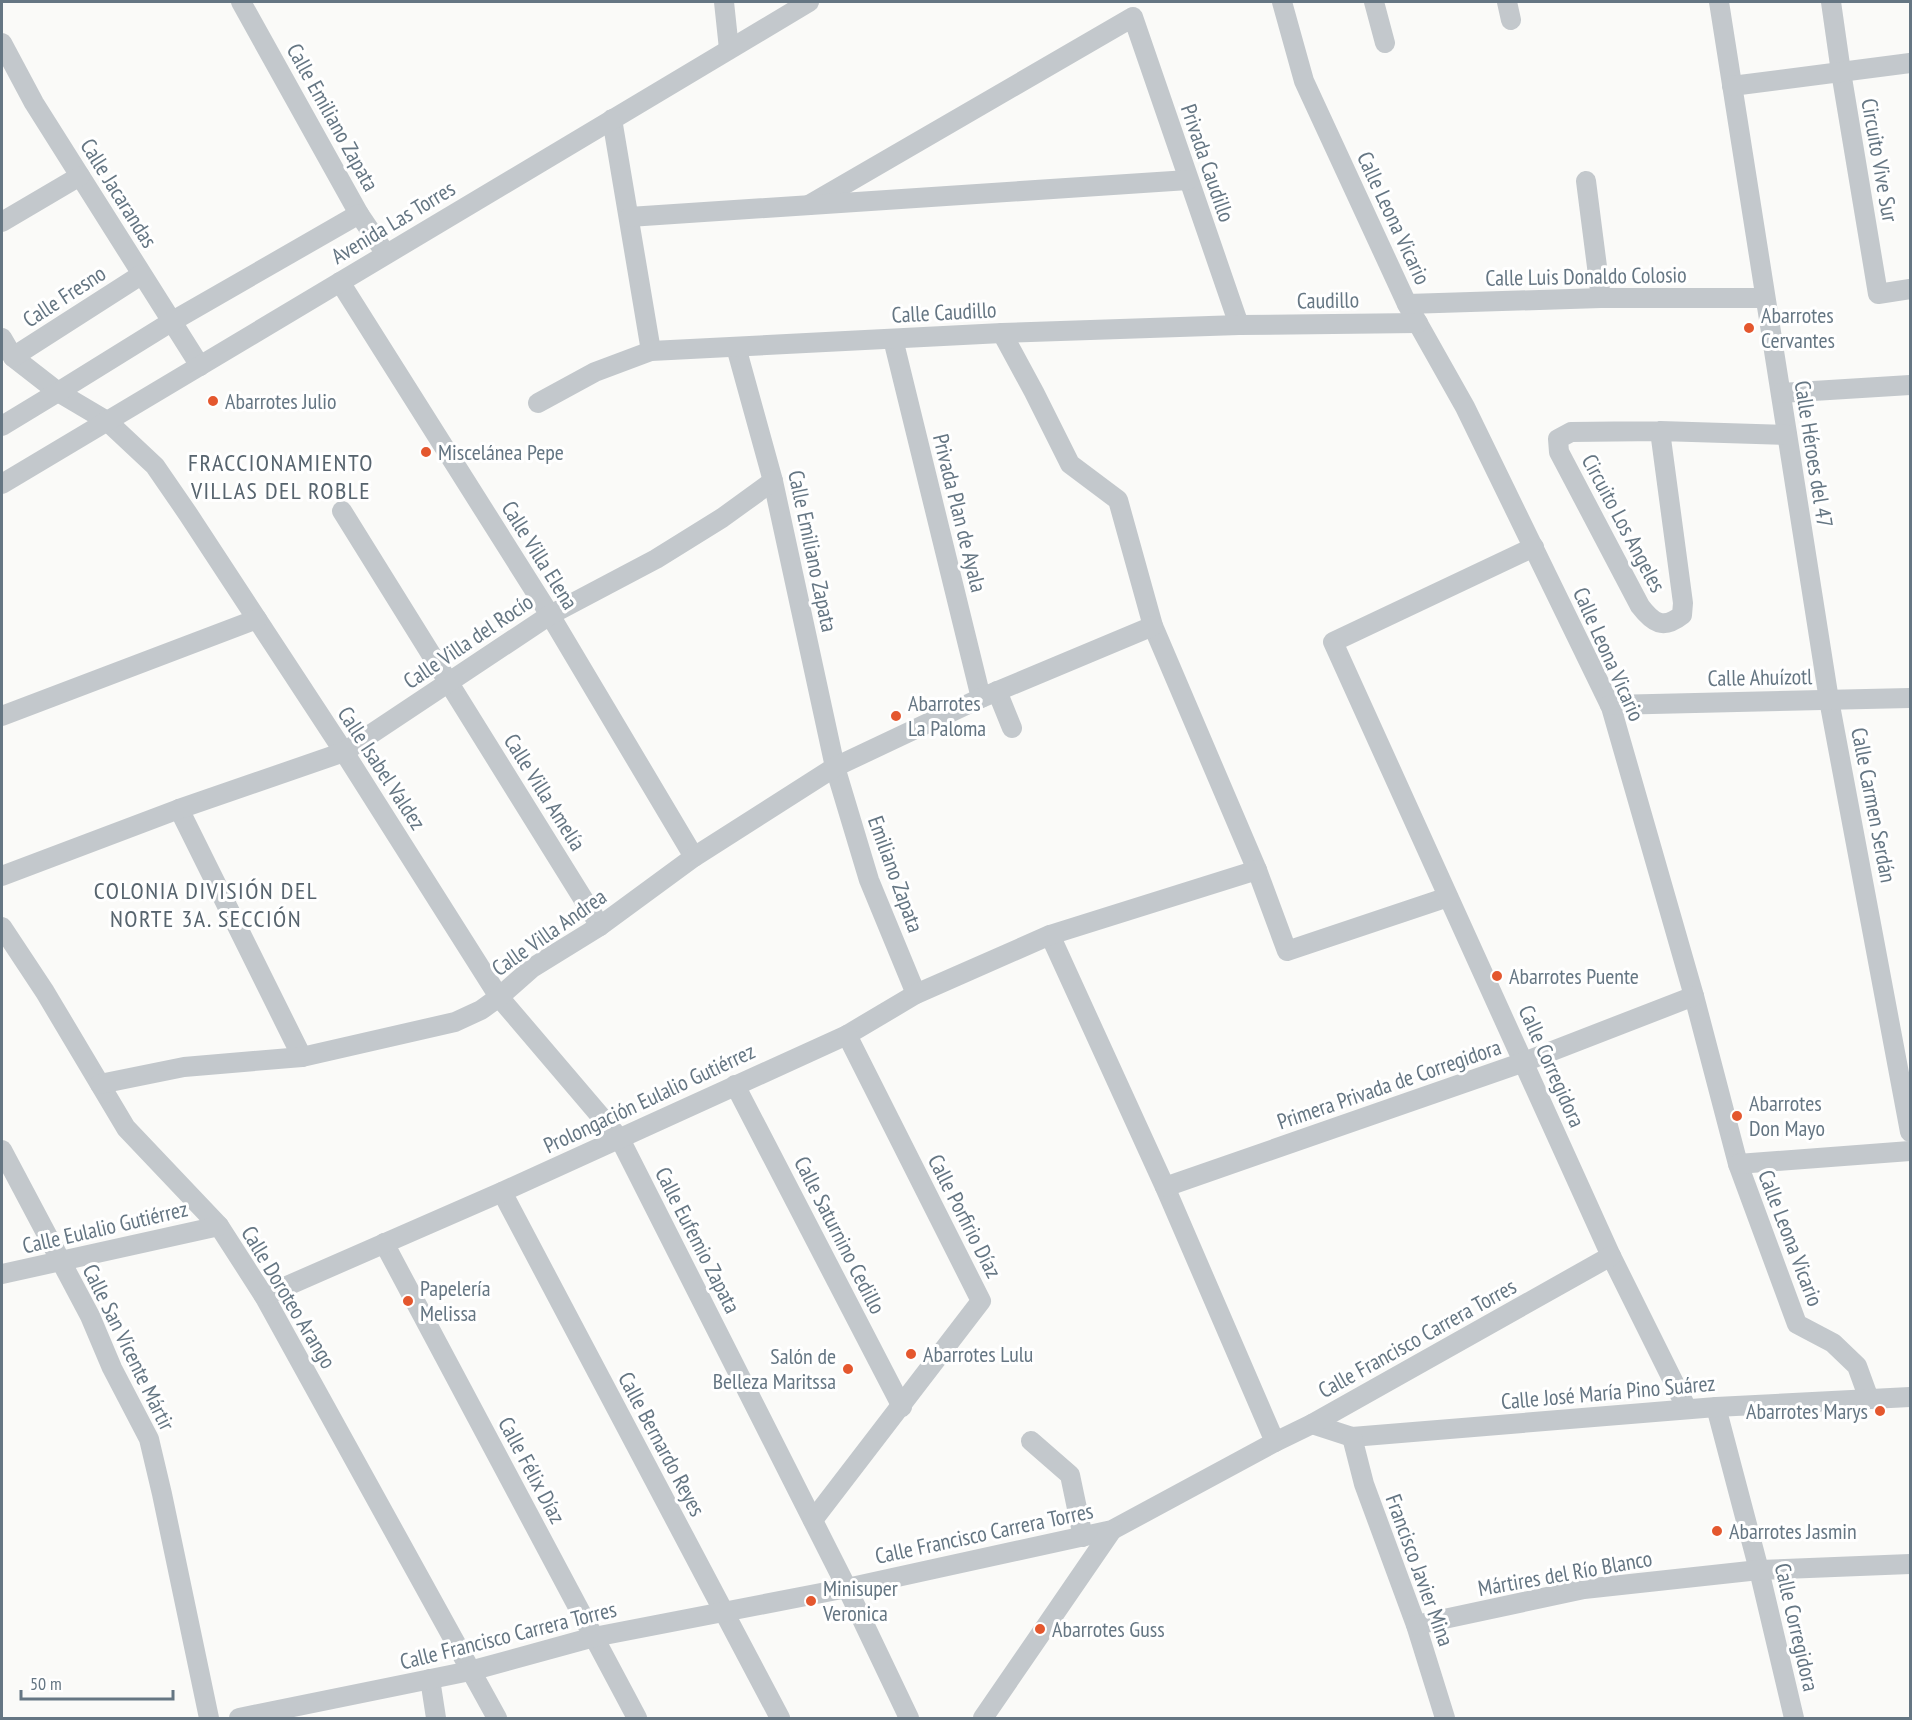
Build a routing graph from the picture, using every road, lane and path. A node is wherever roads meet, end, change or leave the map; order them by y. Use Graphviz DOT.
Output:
graph roads {
  1 [pos="241,2"];
  2 [pos="724,2"];
  3 [pos="809,2"];
  4 [pos="1282,2"];
  5 [pos="1374,2"];
  6 [pos="1719,2"];
  7 [pos="1831,2"];
  8 [pos="2,43"];
  9 [pos="1385,43"];
  10 [pos="729,50"];
  11 [pos="1911,63"];
  12 [pos="1841,72"];
  13 [pos="1732,86"];
  14 [pos="612,119"];
  15 [pos="80,176"];
  16 [pos="1188,180"];
  17 [pos="1586,181"];
  18 [pos="809,205"];
  19 [pos="359,214"];
  20 [pos="629,217"];
  21 [pos="2,222"];
  22 [pos="386,254"];
  23 [pos="141,274"];
  24 [pos="340,282"];
  25 [pos="1911,289"];
  26 [pos="1602,298"];
  27 [pos="1765,298"];
  28 [pos="1407,304"];
  29 [pos="171,322"];
  30 [pos="1418,323"];
  31 [pos="1239,325"];
  32 [pos="1002,333"];
  33 [pos="2,338"];
  34 [pos="893,339"];
  35 [pos="736,347"];
  36 [pos="651,351"];
  37 [pos="13,357"];
  38 [pos="200,366"];
  39 [pos="1911,386"];
  40 [pos="58,392"];
  41 [pos="1780,393"];
  42 [pos="538,403"];
  43 [pos="107,421"];
  44 [pos="2,426"];
  45 [pos="1660,431"];
  46 [pos="1787,435"];
  47 [pos="773,480"];
  48 [pos="2,484"];
  49 [pos="342,511"];
  50 [pos="1534,547"];
  51 [pos="550,615"];
  52 [pos="257,619"];
  53 [pos="1153,626"];
  54 [pos="449,682"];
  55 [pos="989,694"];
  56 [pos="1911,698"];
  57 [pos="1829,700"];
  58 [pos="1610,705"];
  59 [pos="2,716"];
  60 [pos="1012,728"];
  61 [pos="344,752"];
  62 [pos="835,767"];
  63 [pos="179,809"];
  64 [pos="694,857"];
  65 [pos="1257,870"];
  66 [pos="2,876"];
  67 [pos="1448,897"];
  68 [pos="600,926"];
  69 [pos="2,927"];
  70 [pos="1050,935"];
  71 [pos="916,994"];
  72 [pos="1694,996"];
  73 [pos="499,997"];
  74 [pos="847,1035"];
  75 [pos="302,1057"];
  76 [pos="1524,1062"];
  77 [pos="100,1084"];
  78 [pos="735,1085"];
  79 [pos="1911,1132"];
  80 [pos="620,1139"];
  81 [pos="2,1150"];
  82 [pos="1911,1151"];
  83 [pos="1738,1164"];
  84 [pos="1165,1187"];
  85 [pos="502,1192"];
  86 [pos="219,1226"];
  87 [pos="384,1243"];
  88 [pos="1611,1256"];
  89 [pos="61,1262"];
  90 [pos="2,1274"];
  91 [pos="264,1296"];
  92 [pos="1911,1397"];
  93 [pos="1869,1399"];
  94 [pos="902,1407"];
  95 [pos="1716,1407"];
  96 [pos="1687,1409"];
  97 [pos="1312,1424"];
  98 [pos="1352,1437"];
  99 [pos="1031,1441"];
  100 [pos="1275,1442"];
  101 [pos="813,1521"];
  102 [pos="1112,1530"];
  103 [pos="1083,1537"];
  104 [pos="1911,1564"];
  105 [pos="1759,1570"];
  106 [pos="847,1588"];
  107 [pos="724,1612"];
  108 [pos="1416,1625"];
  109 [pos="594,1637"];
  110 [pos="470,1671"];
  111 [pos="430,1679"];
  112 [pos="209,1719"];
  113 [pos="239,1719"];
  114 [pos="436,1719"];
  115 [pos="497,1719"];
  116 [pos="637,1719"];
  117 [pos="780,1719"];
  118 [pos="909,1719"];
  119 [pos="983,1719"];
  120 [pos="1446,1719"];
  121 [pos="1794,1719"];
  1 -- 19 [label="street, Calle Emiliano Zapata"];
  2 -- 10 [label="street"];
  3 -- 10 [label="street, Avenida Las Torres"];
  4 -- 28 [label="street, Calle Leona Vicario"];
  5 -- 9 [label="street"];
  6 -- 13 [label="street, Calle Héroes del 47"];
  7 -- 12 [label="street"];
  8 -- 15 [label="street, Calle Jacarandas"];
  10 -- 14 [label="street, Avenida Las Torres"];
  11 -- 12 [label="street"];
  12 -- 13 [label="street"];
  12 -- 25 [label="street, Circuito Vive Sur"];
  13 -- 27 [label="street, Calle Héroes del 47"];
  14 -- 20 [label="street"];
  14 -- 22 [label="street, Avenida Las Torres"];
  15 -- 21 [label="street"];
  15 -- 23 [label="street, Calle Jacarandas"];
  16 -- 18 [label="street"];
  16 -- 18 [label="street, Privada Caudillo"];
  16 -- 31 [label="street, Privada Caudillo"];
  17 -- 26 [label="street"];
  18 -- 20 [label="street"];
  19 -- 22 [label="street, Calle Emiliano Zapata"];
  19 -- 29 [label="street"];
  20 -- 36 [label="street"];
  22 -- 24 [label="street, Avenida Las Torres"];
  23 -- 29 [label="street, Calle Jacarandas"];
  23 -- 37 [label="street, Calle Fresno"];
  24 -- 38 [label="street, Avenida Las Torres"];
  24 -- 51 [label="street, Calle Villa Elena"];
  26 -- 27 [label="street, Calle Luis Donaldo Colosio"];
  26 -- 28 [label="street, Calle Luis Donaldo Colosio"];
  27 -- 41 [label="street, Calle Héroes del 47"];
  28 -- 30 [label="street, Calle Leona Vicario"];
  29 -- 38 [label="street, Calle Jacarandas"];
  29 -- 40 [label="street"];
  30 -- 31 [label="street, Caudillo"];
  30 -- 50 [label="street, Calle Leona Vicario"];
  31 -- 32 [label="street, Calle Caudillo"];
  32 -- 34 [label="street, Calle Caudillo"];
  32 -- 53 [label="street"];
  33 -- 37 [label="street"];
  34 -- 35 [label="street, Calle Caudillo"];
  34 -- 55 [label="street, Privada Plan de Ayala"];
  35 -- 36 [label="street, Calle Caudillo"];
  35 -- 47 [label="street, Calle Emiliano Zapata"];
  36 -- 42 [label="street, Calle Caudillo"];
  37 -- 40 [label="street, Calle Isabel Valdez"];
  38 -- 43 [label="street, Avenida Las Torres"];
  39 -- 41 [label="street"];
  40 -- 43 [label="street, Calle Isabel Valdez"];
  40 -- 44 [label="street"];
  41 -- 46 [label="street, Calle Héroes del 47"];
  43 -- 48 [label="street, Avenida Las Torres"];
  43 -- 52 [label="street, Calle Isabel Valdez"];
  45 -- 45 [label="street, Circuito Los Angeles"];
  45 -- 46 [label="street, Circuito Los Angeles"];
  46 -- 57 [label="street, Calle Héroes del 47"];
  47 -- 51 [label="street, Calle Villa del Rocío"];
  47 -- 62 [label="street, Calle Emiliano Zapata"];
  49 -- 54 [label="street, Calle Villa Amelía"];
  50 -- 58 [label="street, Calle Leona Vicario"];
  50 -- 67 [label="street, Calle Corregidora"];
  51 -- 54 [label="street, Calle Villa del Rocío"];
  51 -- 64 [label="street, Calle Villa Elena"];
  52 -- 59 [label="street"];
  52 -- 61 [label="street, Calle Isabel Valdez"];
  53 -- 55 [label="street, Calle Villa Andrea"];
  53 -- 65 [label="street"];
  54 -- 61 [label="street, Calle Villa del Rocío"];
  54 -- 68 [label="street, Calle Villa Amelía"];
  55 -- 60 [label="street, Privada Plan de Ayala"];
  55 -- 62 [label="street, Calle Villa Andrea"];
  56 -- 57 [label="street, Calle Ahuízotl"];
  57 -- 58 [label="street, Calle Ahuízotl"];
  57 -- 79 [label="street, Calle Carmen Serdán"];
  58 -- 72 [label="street, Calle Leona Vicario"];
  61 -- 63 [label="street"];
  61 -- 73 [label="street, Calle Isabel Valdez"];
  62 -- 64 [label="street, Calle Villa Andrea"];
  62 -- 71 [label="street, Emiliano Zapata"];
  63 -- 66 [label="street"];
  63 -- 75 [label="street"];
  64 -- 68 [label="street, Calle Villa Andrea"];
  65 -- 67 [label="street"];
  65 -- 70 [label="street, Prolongación Eulalio Gutiérrez"];
  67 -- 76 [label="street, Calle Corregidora"];
  68 -- 73 [label="street, Calle Villa Andrea"];
  69 -- 77 [label="street, Calle Doroteo Arango"];
  70 -- 71 [label="street, Prolongación Eulalio Gutiérrez"];
  70 -- 84 [label="street"];
  71 -- 74 [label="street, Prolongación Eulalio Gutiérrez"];
  72 -- 76 [label="street, Primera Privada de Corregidora"];
  72 -- 83 [label="street, Calle Leona Vicario"];
  73 -- 75 [label="street, Calle Villa Andrea"];
  73 -- 80 [label="street, Calle Isabel Valdez"];
  74 -- 78 [label="street, Prolongación Eulalio Gutiérrez"];
  74 -- 94 [label="street, Calle Porfirio Díaz"];
  75 -- 77 [label="street, Calle Villa Andrea"];
  76 -- 84 [label="street, Primera Privada de Corregidora"];
  76 -- 88 [label="street, Calle Corregidora"];
  77 -- 86 [label="street, Calle Doroteo Arango"];
  78 -- 80 [label="street, Prolongación Eulalio Gutiérrez"];
  78 -- 94 [label="street, Calle Saturnino Cedillo"];
  80 -- 85 [label="street, Prolongación Eulalio Gutiérrez"];
  80 -- 101 [label="street, Calle Eufemio Zapata"];
  81 -- 89 [label="street, Calle San Vicente Mártir"];
  82 -- 83 [label="street"];
  83 -- 93 [label="street, Calle Leona Vicario"];
  84 -- 100 [label="street"];
  85 -- 87 [label="street, Prolongación Eulalio Gutiérrez"];
  85 -- 107 [label="street, Calle Bernardo Reyes"];
  86 -- 89 [label="street, Calle Eulalio Gutiérrez"];
  86 -- 91 [label="street, Calle Doroteo Arango"];
  87 -- 91 [label="street, Prolongación Eulalio Gutiérrez"];
  87 -- 109 [label="street, Calle Félix Díaz"];
  88 -- 96 [label="street, Calle Corregidora"];
  88 -- 97 [label="street, Calle Francisco Carrera Torres"];
  89 -- 90 [label="street, Calle Eulalio Gutiérrez"];
  89 -- 112 [label="street, Calle San Vicente Mártir"];
  91 -- 110 [label="street, Calle Doroteo Arango"];
  92 -- 93 [label="street, Calle José María Pino Suárez"];
  93 -- 95 [label="street, Calle José María Pino Suárez"];
  94 -- 101 [label="street, Calle Porfirio Díaz"];
  95 -- 96 [label="street, Calle José María Pino Suárez"];
  95 -- 105 [label="street, Calle Corregidora"];
  96 -- 98 [label="street, Calle José María Pino Suárez"];
  97 -- 98 [label="street, Calle José María Pino Suárez"];
  97 -- 100 [label="street, Calle Francisco Carrera Torres"];
  98 -- 108 [label="street, Francisco Javier Mina"];
  99 -- 103 [label="street"];
  100 -- 102 [label="street, Calle Francisco Carrera Torres"];
  101 -- 106 [label="street, Calle Eufemio Zapata"];
  102 -- 103 [label="street, Calle Francisco Carrera Torres"];
  102 -- 119 [label="street"];
  103 -- 106 [label="street, Calle Francisco Carrera Torres"];
  104 -- 105 [label="street, Mártires del Río Blanco"];
  105 -- 108 [label="street, Mártires del Río Blanco"];
  105 -- 121 [label="street, Calle Corregidora"];
  106 -- 107 [label="street, Calle Francisco Carrera Torres"];
  106 -- 118 [label="street, Calle Eufemio Zapata"];
  107 -- 109 [label="street, Calle Francisco Carrera Torres"];
  107 -- 117 [label="street, Calle Bernardo Reyes"];
  108 -- 120 [label="street, Francisco Javier Mina"];
  109 -- 110 [label="street, Calle Francisco Carrera Torres"];
  109 -- 116 [label="street, Calle Félix Díaz"];
  110 -- 111 [label="street, Calle Francisco Carrera Torres"];
  110 -- 115 [label="street, Calle Doroteo Arango"];
  111 -- 113 [label="street, Calle Francisco Carrera Torres"];
  111 -- 114 [label="street"];
}
